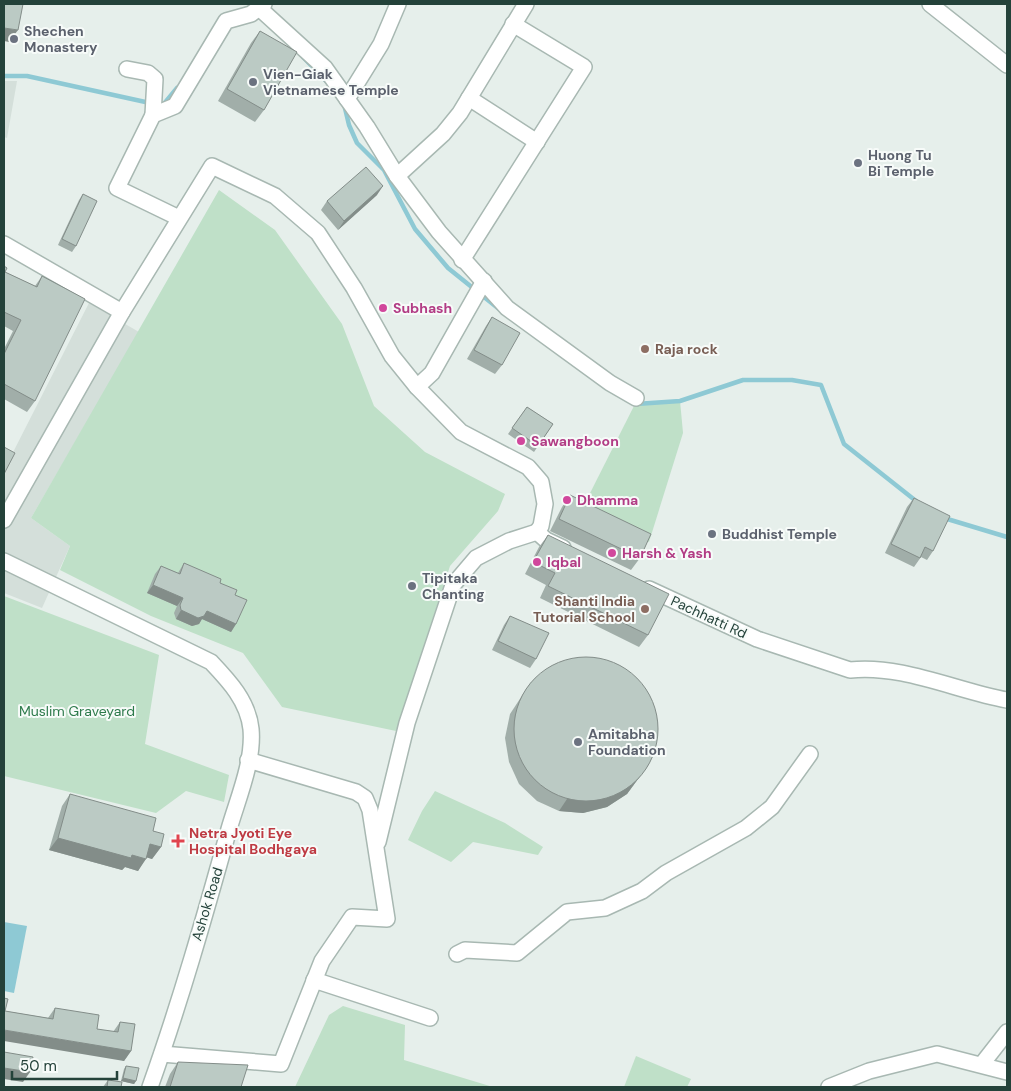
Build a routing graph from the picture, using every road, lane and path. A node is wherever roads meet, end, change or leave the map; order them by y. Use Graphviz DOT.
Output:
graph roads {
  1 [pos="398,4"];
  2 [pos="526,4"];
  3 [pos="930,4"];
  4 [pos="258,8"];
  5 [pos="513,24"];
  6 [pos="1007,65"];
  7 [pos="128,69"];
  8 [pos="469,98"];
  9 [pos="347,99"];
  10 [pos="153,114"];
  11 [pos="537,142"];
  12 [pos="397,176"];
  13 [pos="178,218"];
  14 [pos="4,244"];
  15 [pos="462,260"];
  16 [pos="484,282"];
  17 [pos="122,312"];
  18 [pos="417,387"];
  19 [pos="636,398"];
  20 [pos="4,520"];
  21 [pos="538,532"];
  22 [pos="581,556"];
  23 [pos="4,560"];
  24 [pos="634,581"];
  25 [pos="1007,700"];
  26 [pos="810,754"];
  27 [pos="248,760"];
  28 [pos="376,853"];
  29 [pos="457,954"];
  30 [pos="314,980"];
  31 [pos="430,1018"];
  32 [pos="1007,1032"];
  33 [pos="162,1054"];
  34 [pos="982,1064"];
  35 [pos="1007,1072"];
  36 [pos="150,1087"];
  37 [pos="828,1087"];
  1 -- 9 [label="street"];
  2 -- 5 [label="street"];
  3 -- 6 [label="street"];
  4 -- 9 [label="street"];
  4 -- 10 [label="street"];
  5 -- 8 [label="street"];
  5 -- 11 [label="street"];
  7 -- 10 [label="street"];
  8 -- 11 [label="street"];
  8 -- 12 [label="street"];
  9 -- 12 [label="street"];
  10 -- 13 [label="street"];
  11 -- 15 [label="street"];
  12 -- 15 [label="street"];
  13 -- 17 [label="street"];
  13 -- 18 [label="street"];
  14 -- 17 [label="street"];
  15 -- 16 [label="street"];
  16 -- 18 [label="street"];
  16 -- 19 [label="street"];
  17 -- 20 [label="street"];
  18 -- 21 [label="street"];
  21 -- 22 [label="street"];
  21 -- 28 [label="street"];
  23 -- 27 [label="street, Ashok Road"];
  24 -- 25 [label="street, Pachhatti Rd"];
  26 -- 29 [label="street"];
  27 -- 28 [label="street"];
  27 -- 33 [label="street, Ashok Road"];
  28 -- 30 [label="street"];
  30 -- 31 [label="street"];
  30 -- 33 [label="street"];
  32 -- 34 [label="street"];
  33 -- 36 [label="street, Ashok Road"];
  34 -- 35 [label="street"];
  34 -- 37 [label="street"];
}
